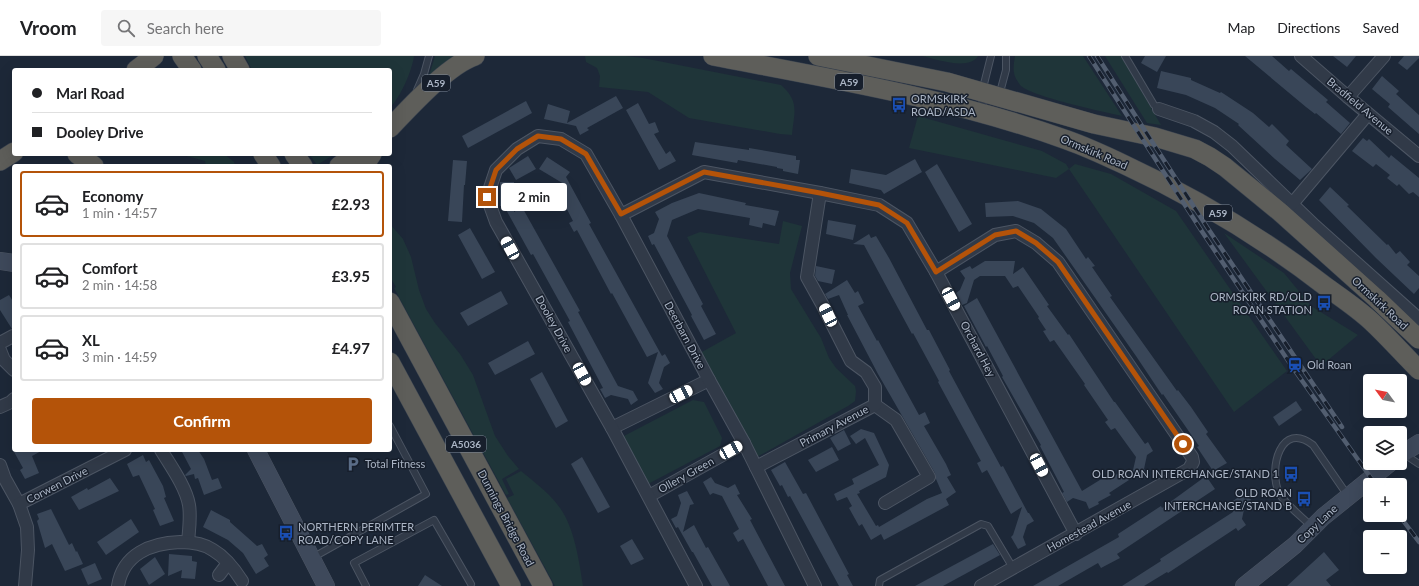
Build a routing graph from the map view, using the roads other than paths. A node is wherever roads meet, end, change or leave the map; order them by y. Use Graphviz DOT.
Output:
graph roads {
  1 [pos="154,56"];
  2 [pos="182,56"];
  3 [pos="207,56"];
  4 [pos="429,56"];
  5 [pos="475,56"];
  6 [pos="713,56"];
  7 [pos="818,56"];
  8 [pos="991,56"];
  9 [pos="1006,56"];
  10 [pos="1125,56"];
  11 [pos="1301,56"];
  12 [pos="1384,56"];
  13 [pos="139,68"];
  14 [pos="191,68"];
  15 [pos="215,68"];
  16 [pos="1348,97"];
  17 [pos="989,102"];
  18 [pos="1159,109"];
  19 [pos="1368,114"];
  20 [pos="396,122"];
  21 [pos="517,149"];
  22 [pos="12,153"];
  23 [pos="80,156"];
  24 [pos="353,156"];
  25 [pos="1419,156"];
  26 [pos="0,161"];
  27 [pos="91,164"];
  28 [pos="342,164"];
  29 [pos="820,193"];
  30 [pos="1292,204"];
  31 [pos="621,214"];
  32 [pos="0,261"];
  33 [pos="12,263"];
  34 [pos="936,272"];
  35 [pos="392,306"];
  36 [pos="1419,318"];
  37 [pos="12,337"];
  38 [pos="1419,339"];
  39 [pos="0,343"];
  40 [pos="0,350"];
  41 [pos="392,366"];
  42 [pos="12,368"];
  43 [pos="1419,370"];
  44 [pos="709,380"];
  45 [pos="12,401"];
  46 [pos="875,405"];
  47 [pos="0,407"];
  48 [pos="612,428"];
  49 [pos="392,430"];
  50 [pos="744,443"];
  51 [pos="1419,443"];
  52 [pos="1407,451"];
  53 [pos="121,452"];
  54 [pos="162,452"];
  55 [pos="257,452"];
  56 [pos="1407,460"];
  57 [pos="1419,464"];
  58 [pos="0,465"];
  59 [pos="756,467"];
  60 [pos="1381,470"];
  61 [pos="649,496"];
  62 [pos="1348,496"];
  63 [pos="885,503"];
  64 [pos="19,504"];
  65 [pos="1312,528"];
  66 [pos="1076,534"];
  67 [pos="188,542"];
  68 [pos="312,558"];
  69 [pos="228,564"];
  70 [pos="1013,568"];
  71 [pos="220,575"];
  72 [pos="242,581"];
  73 [pos="470,584"];
  74 [pos="1250,584"];
  75 [pos="25,586"];
  76 [pos="118,586"];
  77 [pos="326,586"];
  78 [pos="366,586"];
  79 [pos="511,586"];
  80 [pos="543,586"];
  81 [pos="696,586"];
  82 [pos="815,586"];
  83 [pos="879,586"];
  84 [pos="981,586"];
  1 -- 13 [label="highway"];
  2 -- 14 [label="highway"];
  3 -- 15 [label="highway"];
  4 -- 20 [label="lane"];
  5 -- 20 [label="highway, A59"];
  6 -- 17 [label="highway, Ormskirk Road / A59"];
  7 -- 17 [label="highway, Ormskirk Road / A59"];
  8 -- 17 [label="lane"];
  9 -- 17 [label="lane"];
  10 -- 18 [label="lane"];
  11 -- 16 [label="street, Bradfield Avenue"];
  12 -- 16 [label="street"];
  16 -- 19 [label="street, Bradfield Avenue"];
  17 -- 38 [label="highway, Ormskirk Road / A59"];
  17 -- 43 [label="highway, Ormskirk Road / A59"];
  18 -- 30 [label="street"];
  19 -- 25 [label="street, Bradfield Avenue"];
  19 -- 30 [label="street"];
  21 -- 31 [label="street, Deerbarn Drive"];
  21 -- 48 [label="street, Dooley Drive"];
  22 -- 26 [label="highway"];
  23 -- 27 [label="highway"];
  24 -- 28 [label="highway"];
  29 -- 31 [label="street, Orchard Hey"];
  29 -- 34 [label="street, Orchard Hey"];
  29 -- 46 [label="street, Primary Avenue"];
  30 -- 36 [label="street"];
  31 -- 44 [label="street, Deerbarn Drive"];
  32 -- 33 [label="main road"];
  34 -- 66 [label="street, Orchard Hey"];
  34 -- 66 [label="street, Homestead Avenue"];
  35 -- 80 [label="highway, Dunnings Bridge Road / A5036"];
  37 -- 39 [label="street"];
  40 -- 42 [label="street"];
  41 -- 79 [label="highway, A5036"];
  44 -- 48 [label="street"];
  44 -- 50 [label="street, Deerbarn Drive"];
  45 -- 47 [label="street"];
  46 -- 59 [label="street, Primary Avenue"];
  46 -- 63 [label="street"];
  48 -- 61 [label="street, Dooley Drive"];
  49 -- 68 [label="lane"];
  50 -- 59 [label="street, Deerbarn Drive"];
  50 -- 61 [label="street, Ollery Green"];
  51 -- 52 [label="main road, Copy Lane"];
  53 -- 64 [label="street, Corwen Drive"];
  54 -- 67 [label="street"];
  55 -- 68 [label="main road"];
  56 -- 57 [label="lane"];
  58 -- 64 [label="street"];
  59 -- 82 [label="street, Deerbarn Drive"];
  60 -- 62 [label="main road, Copy Lane"];
  61 -- 81 [label="street, Dooley Drive"];
  62 -- 65 [label="main road, Copy Lane"];
  62 -- 65 [label="lane"];
  64 -- 75 [label="street, Corwen Drive"];
  65 -- 74 [label="main road, Copy Lane"];
  66 -- 70 [label="street, Homestead Avenue"];
  67 -- 69 [label="street"];
  67 -- 76 [label="street"];
  68 -- 77 [label="main road"];
  69 -- 71 [label="street"];
  69 -- 72 [label="street"];
  70 -- 83 [label="lane"];
  70 -- 84 [label="street, Homestead Avenue"];
  73 -- 78 [label="lane"];
}
